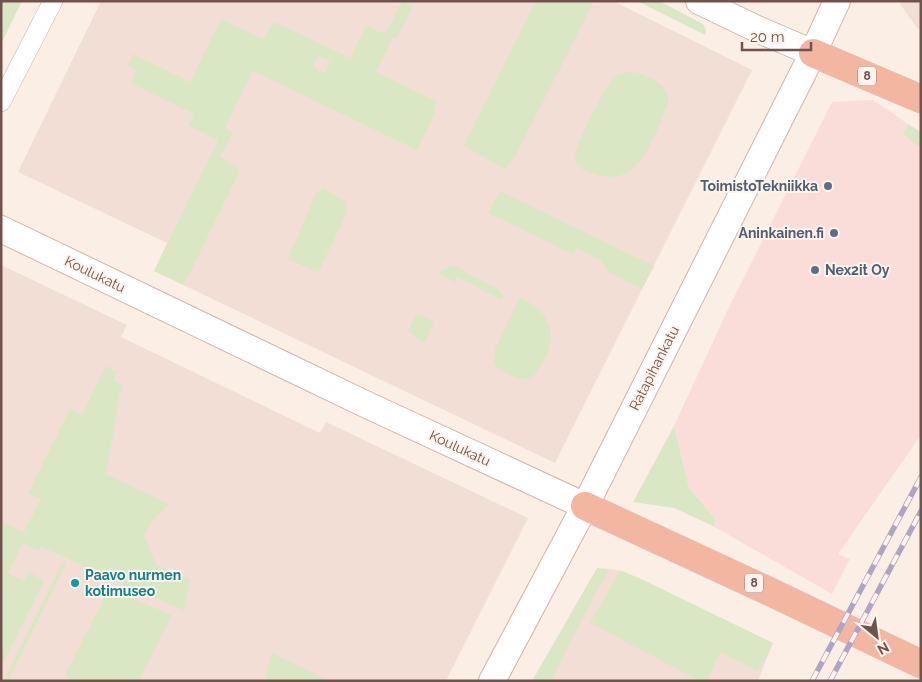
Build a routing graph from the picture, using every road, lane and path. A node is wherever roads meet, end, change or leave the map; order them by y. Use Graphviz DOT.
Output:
graph roads {
  1 [pos="53,1"];
  2 [pos="699,1"];
  3 [pos="838,1"];
  4 [pos="813,53"];
  5 [pos="921,99"];
  6 [pos="1,102"];
  7 [pos="1,229"];
  8 [pos="585,506"];
  9 [pos="921,664"];
  10 [pos="492,681"];
  1 -- 6 [label="street"];
  2 -- 4 [label="main road, 8"];
  3 -- 4 [label="main road, Ratapihankatu"];
  4 -- 5 [label="highway, 8"];
  4 -- 8 [label="main road, Ratapihankatu"];
  7 -- 8 [label="main road, Koulukatu / 8"];
  8 -- 9 [label="highway, Koulukatu / 8"];
  8 -- 10 [label="main road, Ratapihankatu"];
}
